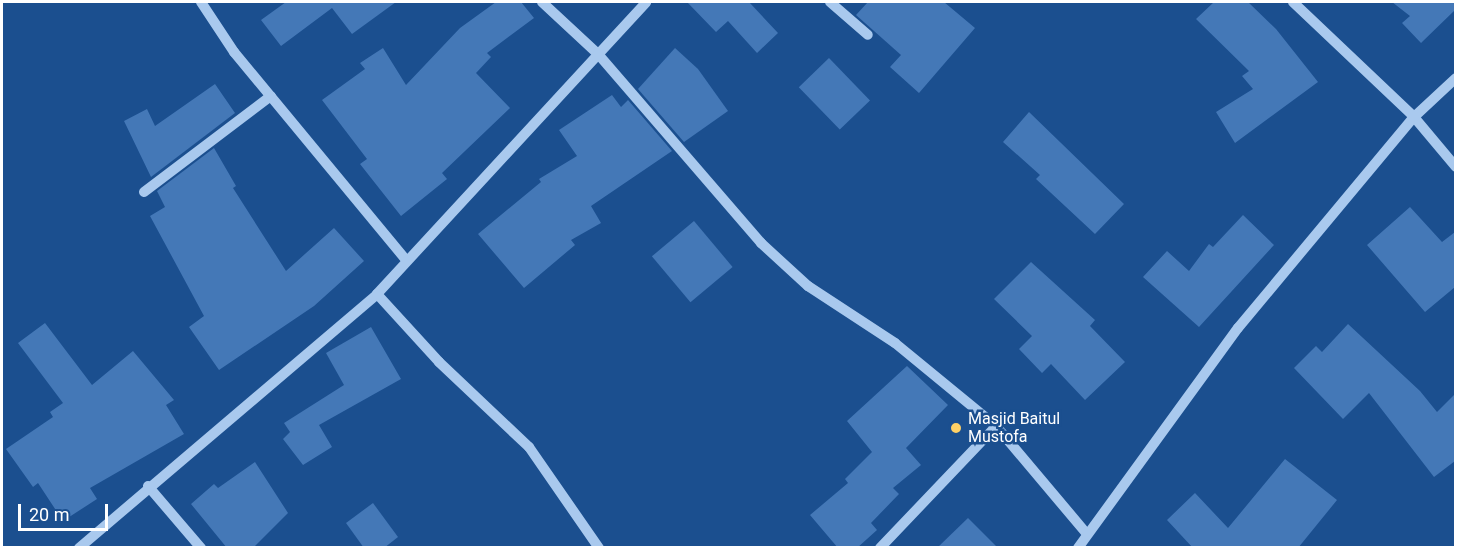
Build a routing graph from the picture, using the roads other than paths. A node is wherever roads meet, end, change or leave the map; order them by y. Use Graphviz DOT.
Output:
graph roads {
  1 [pos="201,2"];
  2 [pos="542,2"];
  3 [pos="646,2"];
  4 [pos="830,2"];
  5 [pos="1293,2"];
  6 [pos="868,35"];
  7 [pos="598,54"];
  8 [pos="1455,78"];
  9 [pos="271,96"];
  10 [pos="1414,117"];
  11 [pos="1455,167"];
  12 [pos="144,192"];
  13 [pos="406,260"];
  14 [pos="376,294"];
  15 [pos="996,426"];
  16 [pos="148,486"];
  17 [pos="1087,534"];
  18 [pos="79,548"];
  19 [pos="201,548"];
  20 [pos="599,548"];
  21 [pos="880,548"];
  22 [pos="1078,548"];
  1 -- 9 [label="street"];
  2 -- 7 [label="street"];
  3 -- 7 [label="street"];
  4 -- 6 [label="street"];
  5 -- 10 [label="street"];
  7 -- 13 [label="street"];
  7 -- 15 [label="street"];
  8 -- 10 [label="street"];
  9 -- 12 [label="street"];
  9 -- 13 [label="street"];
  10 -- 11 [label="street"];
  10 -- 17 [label="street"];
  13 -- 14 [label="street"];
  14 -- 16 [label="street"];
  14 -- 20 [label="street"];
  15 -- 17 [label="street"];
  15 -- 21 [label="street"];
  16 -- 18 [label="street"];
  16 -- 19 [label="street"];
  17 -- 22 [label="street"];
}
